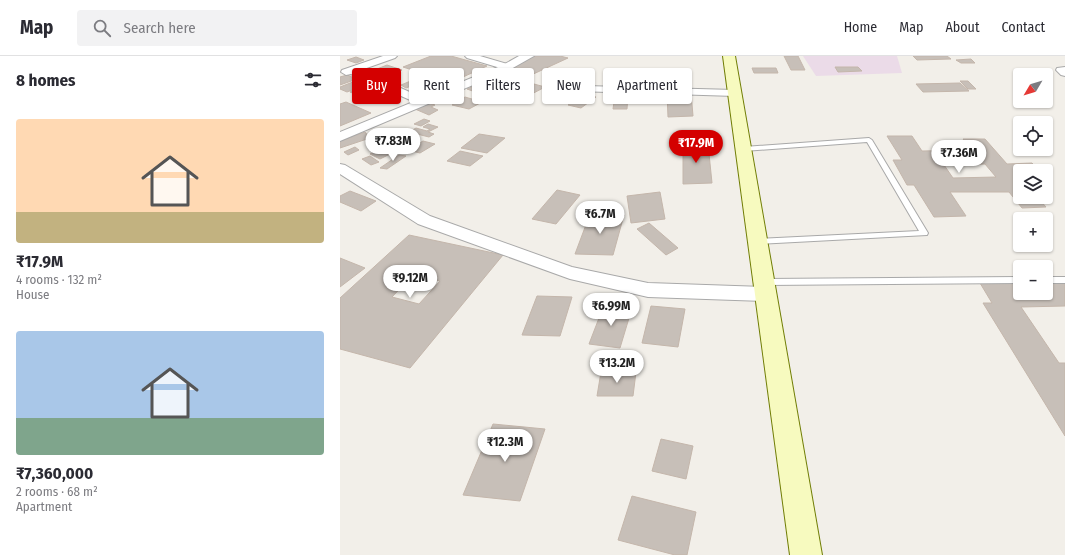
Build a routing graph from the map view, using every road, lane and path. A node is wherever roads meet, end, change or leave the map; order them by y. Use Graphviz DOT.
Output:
graph roads {
  1 [pos="392,56"];
  2 [pos="470,56"];
  3 [pos="528,56"];
  4 [pos="729,56"];
  5 [pos="506,67"];
  6 [pos="358,68"];
  7 [pos="352,70"];
  8 [pos="340,75"];
  9 [pos="464,84"];
  10 [pos="595,89"];
  11 [pos="735,93"];
  12 [pos="414,104"];
  13 [pos="340,137"];
  14 [pos="744,149"];
  15 [pos="340,168"];
  16 [pos="759,242"];
  17 [pos="1013,280"];
  18 [pos="1053,280"];
  19 [pos="1065,280"];
  20 [pos="766,288"];
  21 [pos="806,555"];
  1 -- 6 [label="street"];
  2 -- 5 [label="street"];
  3 -- 5 [label="street"];
  4 -- 11 [label="main road"];
  5 -- 9 [label="street"];
  7 -- 8 [label="street"];
  10 -- 11 [label="street"];
  11 -- 14 [label="main road"];
  12 -- 13 [label="street"];
  14 -- 16 [label="main road"];
  14 -- 16 [label="lane"];
  15 -- 20 [label="street"];
  16 -- 20 [label="main road"];
  17 -- 20 [label="lane"];
  18 -- 19 [label="lane"];
  20 -- 21 [label="main road"];
}
